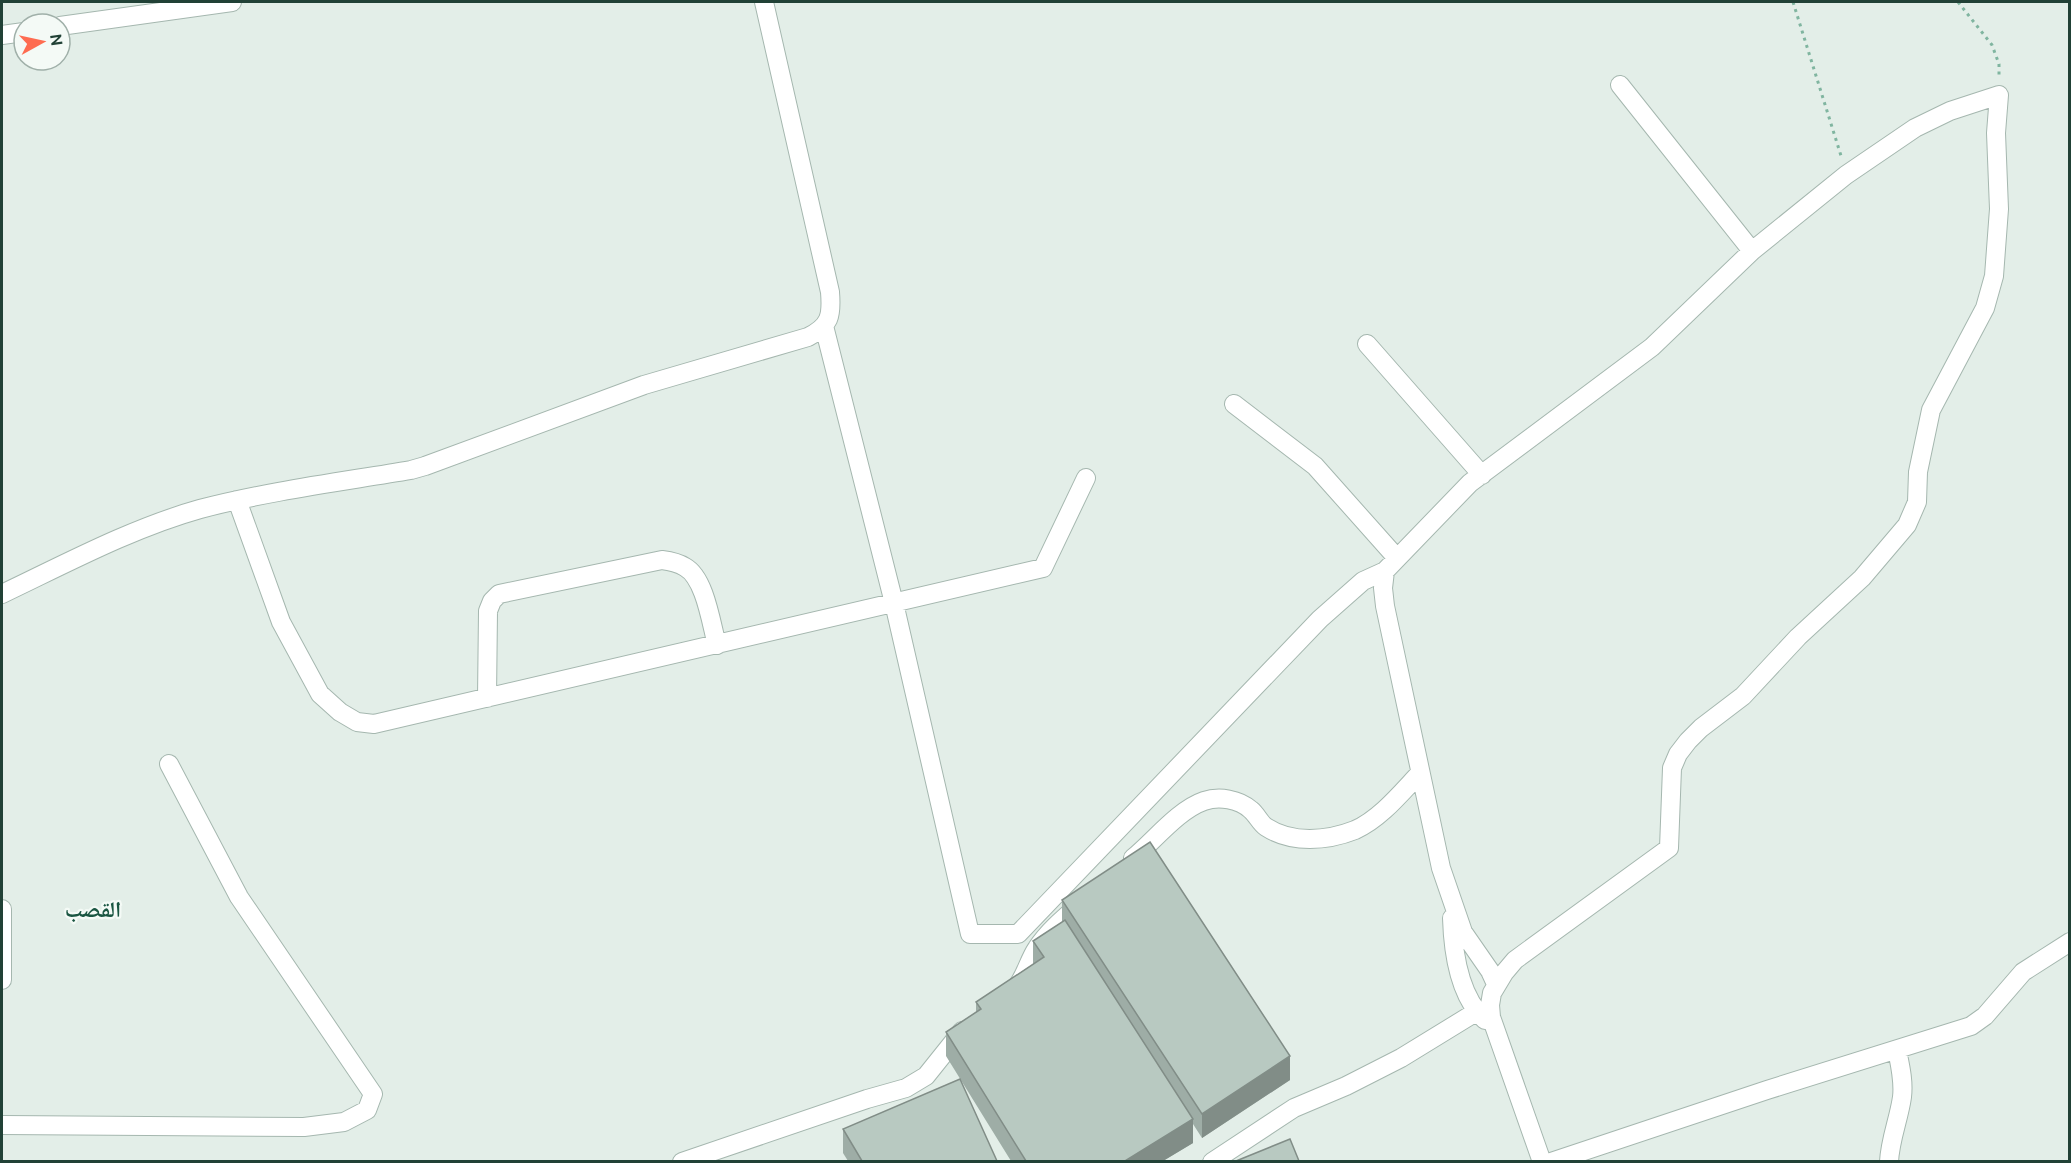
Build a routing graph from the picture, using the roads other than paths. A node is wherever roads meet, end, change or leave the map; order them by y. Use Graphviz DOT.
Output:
graph roads {
  1 [pos="231,2"];
  2 [pos="764,2"];
  3 [pos="72,24"];
  4 [pos="1620,85"];
  5 [pos="1752,251"];
  6 [pos="824,326"];
  7 [pos="1367,344"];
  8 [pos="1234,404"];
  9 [pos="1482,475"];
  10 [pos="1086,478"];
  11 [pos="237,500"];
  12 [pos="1390,564"];
  13 [pos="2,594"];
  14 [pos="894,603"];
  15 [pos="717,645"];
  16 [pos="488,698"];
  17 [pos="169,764"];
  18 [pos="1420,773"];
  19 [pos="1116,873"];
  20 [pos="1091,895"];
  21 [pos="1451,901"];
  22 [pos="2,909"];
  23 [pos="2070,942"];
  24 [pos="2,980"];
  25 [pos="1496,984"];
  26 [pos="1000,1000"];
  27 [pos="1476,1012"];
  28 [pos="972,1022"];
  29 [pos="1495,1029"];
  30 [pos="1897,1050"];
  31 [pos="2,1125"];
  32 [pos="682,1161"];
  33 [pos="1212,1161"];
  34 [pos="1542,1161"];
  35 [pos="1551,1161"];
  36 [pos="1889,1161"];
  1 -- 3 [label="street"];
  2 -- 6 [label="street"];
  4 -- 5 [label="street"];
  5 -- 9 [label="street"];
  5 -- 25 [label="street"];
  6 -- 11 [label="street"];
  6 -- 14 [label="street"];
  7 -- 9 [label="street"];
  8 -- 12 [label="street"];
  9 -- 12 [label="street"];
  10 -- 14 [label="street"];
  11 -- 13 [label="street"];
  11 -- 16 [label="street"];
  12 -- 14 [label="street"];
  12 -- 18 [label="street"];
  14 -- 15 [label="street"];
  15 -- 16 [label="street"];
  15 -- 16 [label="street"];
  17 -- 31 [label="street"];
  18 -- 19 [label="street"];
  18 -- 21 [label="street"];
  20 -- 26 [label="street"];
  21 -- 25 [label="street"];
  21 -- 27 [label="street"];
  22 -- 24 [label="street"];
  23 -- 30 [label="street"];
  25 -- 29 [label="street"];
  27 -- 29 [label="street"];
  27 -- 33 [label="street"];
  28 -- 32 [label="street"];
  29 -- 34 [label="street"];
  30 -- 35 [label="street"];
  30 -- 36 [label="street"];
}
